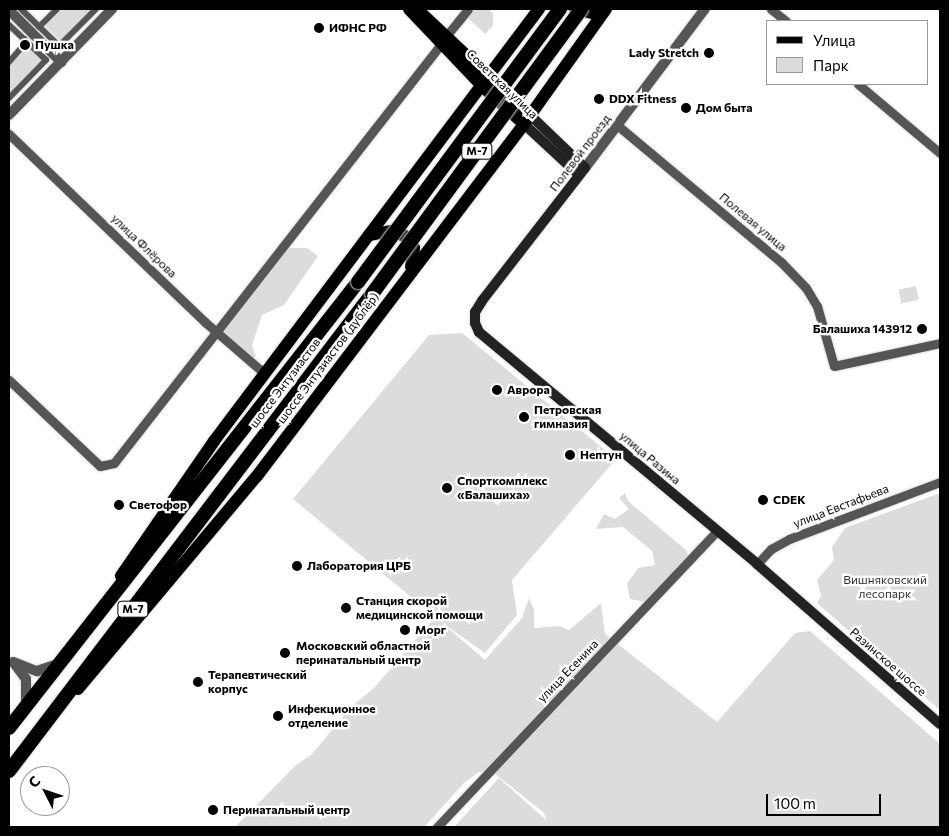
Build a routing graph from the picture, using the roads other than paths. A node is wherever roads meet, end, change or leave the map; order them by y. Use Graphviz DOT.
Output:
graph roads {
  1 [pos="21,9"];
  2 [pos="57,9"];
  3 [pos="96,9"];
  4 [pos="112,9"];
  5 [pos="409,9"];
  6 [pos="417,9"];
  7 [pos="468,9"];
  8 [pos="539,9"];
  9 [pos="560,9"];
  10 [pos="576,9"];
  11 [pos="581,9"];
  12 [pos="606,9"];
  13 [pos="704,9"];
  14 [pos="771,9"];
  15 [pos="9,10"];
  16 [pos="785,20"];
  17 [pos="9,25"];
  18 [pos="39,27"];
  19 [pos="444,39"];
  20 [pos="26,44"];
  21 [pos="9,62"];
  22 [pos="61,62"];
  23 [pos="490,75"];
  24 [pos="859,85"];
  25 [pos="482,86"];
  26 [pos="9,98"];
  27 [pos="9,115"];
  28 [pos="527,120"];
  29 [pos="617,125"];
  30 [pos="9,134"];
  31 [pos="940,153"];
  32 [pos="582,172"];
  33 [pos="369,235"];
  34 [pos="408,274"];
  35 [pos="475,312"];
  36 [pos="216,332"];
  37 [pos="940,345"];
  38 [pos="265,374"];
  39 [pos="9,380"];
  40 [pos="940,482"];
  41 [pos="717,531"];
  42 [pos="757,564"];
  43 [pos="819,618"];
  44 [pos="86,627"];
  45 [pos="11,660"];
  46 [pos="59,662"];
  47 [pos="26,706"];
  48 [pos="57,710"];
  49 [pos="940,724"];
  50 [pos="9,728"];
  51 [pos="9,771"];
  52 [pos="437,827"];
  1 -- 18 [label="street"];
  2 -- 18 [label="street"];
  3 -- 18 [label="street"];
  4 -- 22 [label="street"];
  5 -- 19 [label="main road, Советская улица"];
  6 -- 19 [label="main road, Советская улица"];
  7 -- 19 [label="street"];
  8 -- 23 [label="main road"];
  9 -- 44 [label="highway, шоссе Энтузиастов / М-7, bridge"];
  10 -- 12 [label="main road"];
  11 -- 48 [label="highway, шоссе Энтузиастов / М-7, bridge"];
  12 -- 28 [label="main road, шоссе Энтузиастов (дублёр)"];
  13 -- 29 [label="street, Полевой проезд"];
  14 -- 16 [label="street"];
  15 -- 22 [label="street"];
  17 -- 20 [label="street"];
  19 -- 23 [label="main road, Советская улица"];
  19 -- 25 [label="main road, Советская улица"];
  19 -- 36 [label="street"];
  20 -- 21 [label="street"];
  20 -- 26 [label="street"];
  22 -- 27 [label="street"];
  23 -- 25 [label="main road"];
  23 -- 28 [label="main road, Советская улица"];
  24 -- 31 [label="street"];
  25 -- 28 [label="main road, Советская улица"];
  25 -- 33 [label="main road"];
  28 -- 32 [label="main road, Советская улица"];
  28 -- 34 [label="main road, шоссе Энтузиастов (дублёр)"];
  29 -- 32 [label="street, Полевой проезд"];
  29 -- 37 [label="street, Полевая улица"];
  30 -- 36 [label="street, улица Флёрова"];
  32 -- 35 [label="main road, Полевой проезд"];
  33 -- 34 [label="main road"];
  33 -- 38 [label="main road"];
  34 -- 48 [label="main road, шоссе Энтузиастов (дублёр)"];
  35 -- 41 [label="main road, улица Разина"];
  36 -- 38 [label="street, улица Флёрова"];
  36 -- 39 [label="street"];
  38 -- 44 [label="main road"];
  40 -- 42 [label="street, улица Евстафьева"];
  41 -- 42 [label="main road, улица Разина"];
  41 -- 52 [label="street, улица Есенина"];
  42 -- 43 [label="main road, улица Разина"];
  43 -- 49 [label="main road, Разинское шоссе"];
  44 -- 46 [label="highway, шоссе Энтузиастов / М-7"];
  45 -- 46 [label="street"];
  45 -- 47 [label="street"];
  46 -- 47 [label="highway, шоссе Энтузиастов / М-7"];
  47 -- 50 [label="highway, шоссе Энтузиастов / М-7"];
  48 -- 51 [label="highway, шоссе Энтузиастов / М-7"];
}
